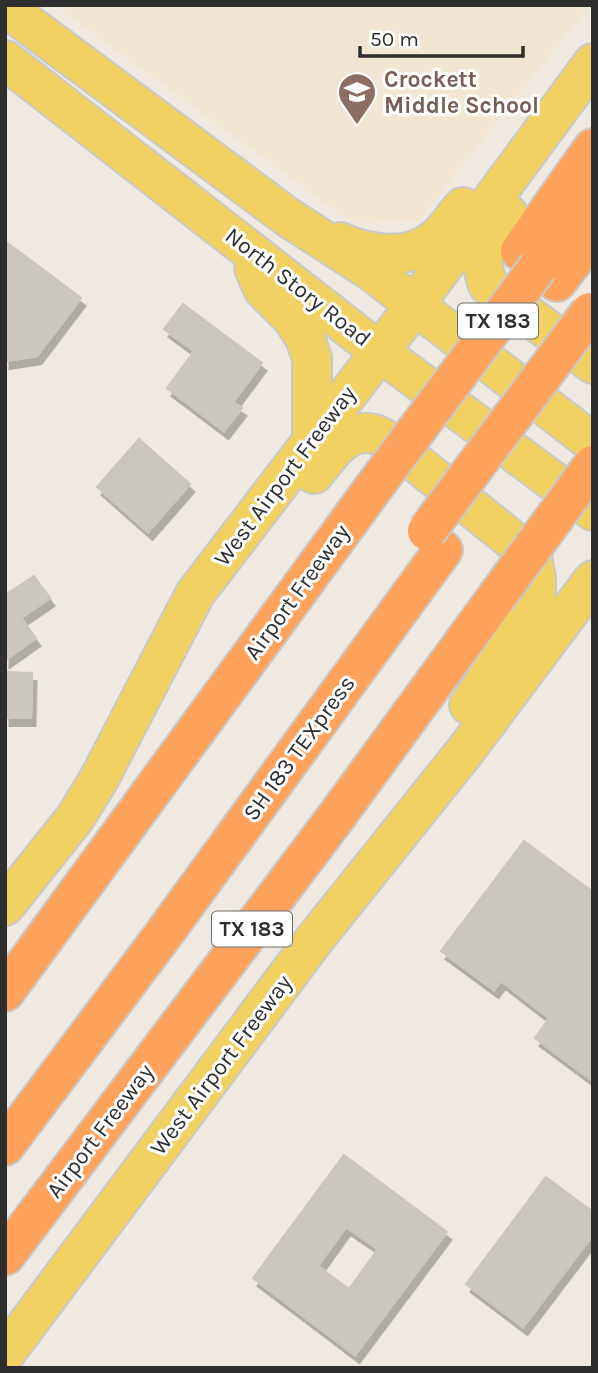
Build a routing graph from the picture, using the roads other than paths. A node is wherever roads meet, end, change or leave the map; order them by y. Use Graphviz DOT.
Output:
graph roads {
  1 [pos="5,7"];
  2 [pos="593,39"];
  3 [pos="5,60"];
  4 [pos="593,63"];
  5 [pos="593,95"];
  6 [pos="593,148"];
  7 [pos="593,195"];
  8 [pos="289,218"];
  9 [pos="593,235"];
  10 [pos="243,244"];
  11 [pos="538,267"];
  12 [pos="414,305"];
  13 [pos="592,323"];
  14 [pos="380,352"];
  15 [pos="593,364"];
  16 [pos="312,441"];
  17 [pos="593,443"];
  18 [pos="593,465"];
  19 [pos="593,511"];
  20 [pos="435,541"];
  21 [pos="593,580"];
  22 [pos="593,621"];
  23 [pos="182,624"];
  24 [pos="519,679"];
  25 [pos="446,775"];
  26 [pos="5,906"];
  27 [pos="5,992"];
  28 [pos="5,1104"];
  29 [pos="5,1146"];
  30 [pos="5,1256"];
  31 [pos="5,1354"];
  1 -- 8 [label="main road, North Story Road"];
  2 -- 8 [label="main road"];
  3 -- 10 [label="main road, North Story Road"];
  4 -- 12 [label="main road, West Airport Freeway"];
  5 -- 15 [label="main road"];
  6 -- 11 [label="highway"];
  7 -- 11 [label="highway, Airport Freeway / TX 183"];
  8 -- 12 [label="main road, North Story Road"];
  9 -- 11 [label="highway"];
  10 -- 14 [label="main road, North Story Road"];
  10 -- 16 [label="main road"];
  11 -- 27 [label="highway, Airport Freeway / TX 183, bridge"];
  12 -- 14 [label="main road, West Airport Freeway"];
  12 -- 17 [label="main road, North Story Road"];
  13 -- 20 [label="highway, SH 183 TEXpress"];
  14 -- 16 [label="main road, West Airport Freeway"];
  14 -- 19 [label="main road, North Story Road"];
  16 -- 23 [label="main road, West Airport Freeway"];
  18 -- 30 [label="highway, Airport Freeway / TX 183, bridge"];
  20 -- 28 [label="highway, SH 183 TEXpress"];
  20 -- 29 [label="highway, SH 183 TEXpress"];
  21 -- 24 [label="main road, West Airport Freeway"];
  22 -- 24 [label="main road"];
  23 -- 25 [label="main road"];
  23 -- 26 [label="main road, West Airport Freeway"];
  24 -- 25 [label="main road, West Airport Freeway"];
  25 -- 31 [label="main road, West Airport Freeway"];
}
